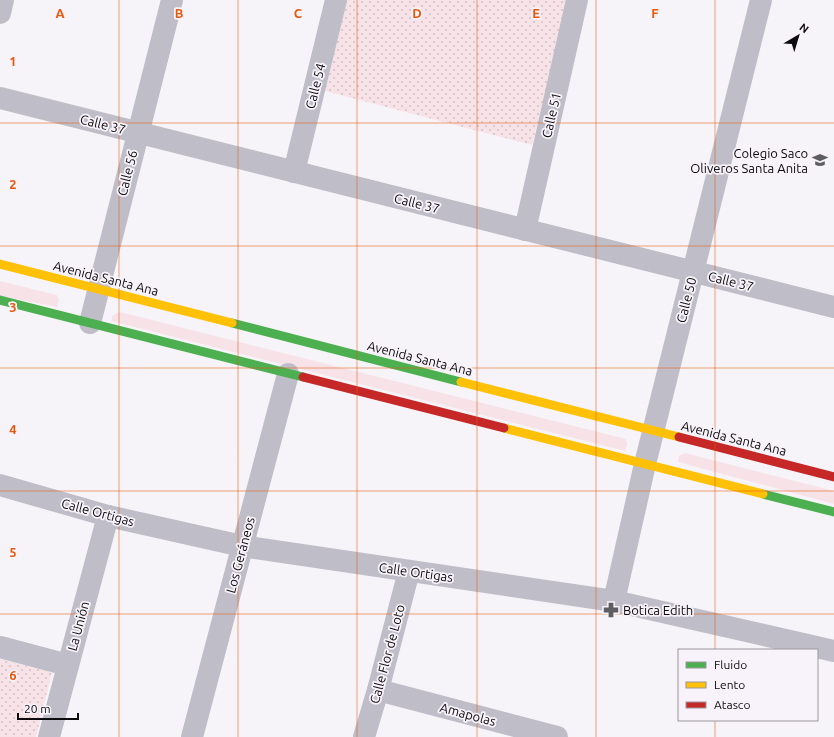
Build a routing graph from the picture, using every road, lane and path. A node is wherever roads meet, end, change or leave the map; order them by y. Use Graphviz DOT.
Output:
graph roads {
  1 [pos="3,0"];
  2 [pos="172,0"];
  3 [pos="336,0"];
  4 [pos="577,0"];
  5 [pos="761,0"];
  6 [pos="0,13"];
  7 [pos="0,98"];
  8 [pos="138,133"];
  9 [pos="294,172"];
  10 [pos="525,230"];
  11 [pos="0,264"];
  12 [pos="693,272"];
  13 [pos="97,289"];
  14 [pos="0,300"];
  15 [pos="834,307"];
  16 [pos="90,323"];
  17 [pos="288,374"];
  18 [pos="653,431"];
  19 [pos="645,464"];
  20 [pos="834,477"];
  21 [pos="0,485"];
  22 [pos="834,512"];
  23 [pos="108,516"];
  24 [pos="242,546"];
  25 [pos="409,571"];
  26 [pos="614,601"];
  27 [pos="0,647"];
  28 [pos="834,651"];
  29 [pos="68,665"];
  30 [pos="378,690"];
  31 [pos="49,737"];
  32 [pos="192,737"];
  33 [pos="364,737"];
  34 [pos="557,737"];
  1 -- 6 [label="street"];
  2 -- 8 [label="street, Calle 56"];
  3 -- 9 [label="street, Calle 54"];
  4 -- 10 [label="street, Calle 51"];
  5 -- 12 [label="street, Calle 50"];
  7 -- 8 [label="street, Calle 37"];
  8 -- 9 [label="street, Calle 37"];
  8 -- 13 [label="street, Calle 56"];
  9 -- 10 [label="street, Calle 37"];
  10 -- 12 [label="street, Calle 37"];
  11 -- 13 [label="street, Avenida Santa Ana"];
  12 -- 15 [label="street, Calle 37"];
  12 -- 18 [label="street, Calle 50"];
  13 -- 16 [label="street, Calle 56"];
  13 -- 18 [label="street, Avenida Santa Ana"];
  14 -- 16 [label="street"];
  16 -- 17 [label="street"];
  17 -- 19 [label="street"];
  17 -- 24 [label="street, Los Geráneos"];
  18 -- 19 [label="street, Calle 50"];
  18 -- 20 [label="street, Avenida Santa Ana"];
  19 -- 22 [label="street"];
  19 -- 26 [label="street, Calle 50"];
  21 -- 23 [label="street, Calle Ortigas"];
  23 -- 24 [label="street, Calle Ortigas"];
  23 -- 29 [label="street, La Unión"];
  24 -- 25 [label="street, Calle Ortigas"];
  24 -- 32 [label="street, Los Geráneos"];
  25 -- 26 [label="street, Calle Ortigas"];
  25 -- 30 [label="street, Calle Flor de Loto"];
  26 -- 28 [label="street, Calle Ortigas"];
  27 -- 29 [label="street"];
  29 -- 31 [label="street, La Unión"];
  30 -- 33 [label="street, Calle Flor de Loto"];
  30 -- 34 [label="street, Amapolas"];
}
